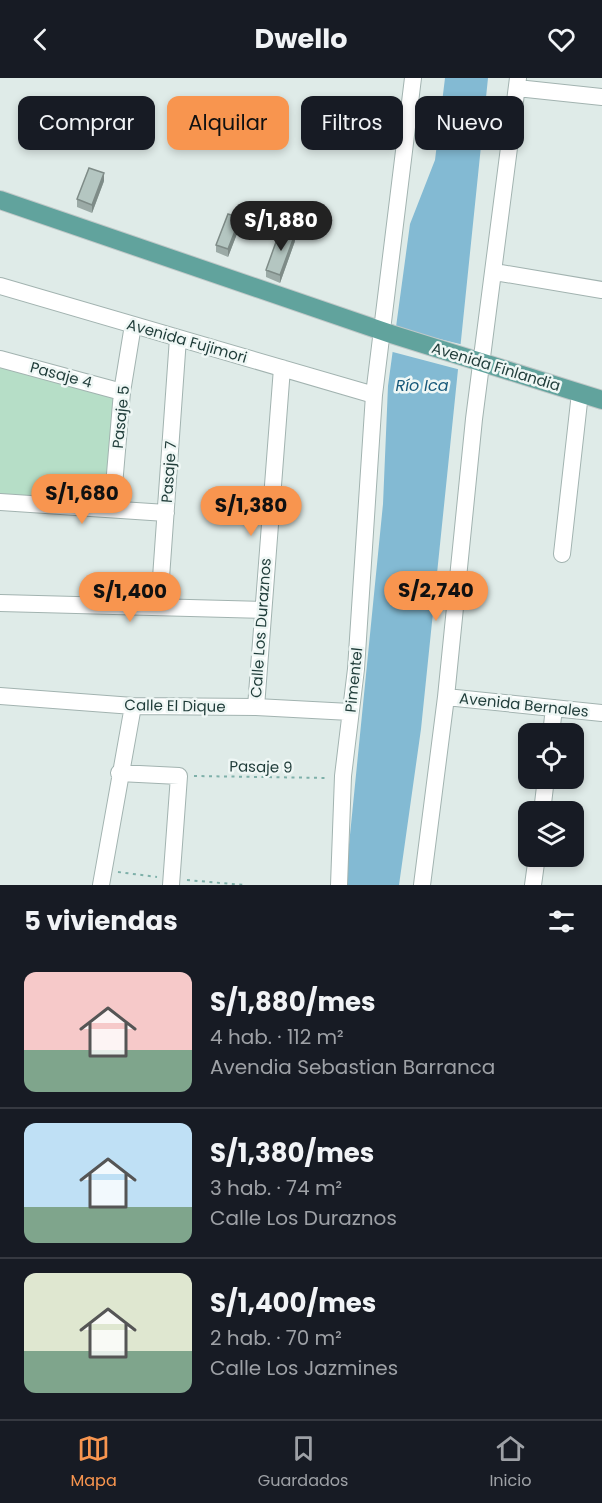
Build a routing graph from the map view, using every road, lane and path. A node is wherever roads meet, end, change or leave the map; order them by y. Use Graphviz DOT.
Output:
graph roads {
  1 [pos="412,78"];
  2 [pos="517,83"];
  3 [pos="602,97"];
  4 [pos="0,200"];
  5 [pos="495,272"];
  6 [pos="0,286"];
  7 [pos="602,290"];
  8 [pos="133,325"];
  9 [pos="386,332"];
  10 [pos="178,338"];
  11 [pos="0,358"];
  12 [pos="475,361"];
  13 [pos="282,368"];
  14 [pos="122,392"];
  15 [pos="580,393"];
  16 [pos="374,395"];
  17 [pos="602,400"];
  18 [pos="0,502"];
  19 [pos="112,509"];
  20 [pos="166,513"];
  21 [pos="562,554"];
  22 [pos="0,603"];
  23 [pos="159,606"];
  24 [pos="262,610"];
  25 [pos="0,696"];
  26 [pos="446,697"];
  27 [pos="133,706"];
  28 [pos="256,707"];
  29 [pos="554,708"];
  30 [pos="350,712"];
  31 [pos="602,713"];
  32 [pos="552,723"];
  33 [pos="119,773"];
  34 [pos="179,776"];
  35 [pos="343,778"];
  36 [pos="535,867"];
  37 [pos="101,885"];
  38 [pos="171,885"];
  39 [pos="339,885"];
  40 [pos="422,885"];
  41 [pos="533,885"];
  1 -- 9 [label="street, Pimentel"];
  2 -- 3 [label="street"];
  2 -- 5 [label="street"];
  4 -- 9 [label="main road, Avenida Finlandia"];
  5 -- 7 [label="street"];
  5 -- 12 [label="street"];
  6 -- 8 [label="street, Avenida Fujimori"];
  8 -- 10 [label="street, Avenida Fujimori"];
  8 -- 14 [label="street, Pasaje 5"];
  9 -- 12 [label="main road, Avenida Finlandia"];
  9 -- 16 [label="street, Pimentel"];
  10 -- 13 [label="street, Avenida Fujimori"];
  10 -- 20 [label="street, Pasaje 7"];
  11 -- 14 [label="street, Pasaje 4"];
  12 -- 15 [label="main road, Avenida Finlandia"];
  12 -- 26 [label="street"];
  13 -- 16 [label="street, Avenida Fujimori"];
  13 -- 24 [label="street, Calle Los Duraznos"];
  14 -- 19 [label="street, Pasaje 5"];
  15 -- 17 [label="main road, Avenida Finlandia"];
  15 -- 21 [label="street"];
  16 -- 30 [label="street, Pimentel"];
  18 -- 19 [label="street"];
  19 -- 20 [label="street"];
  20 -- 23 [label="street, Pasaje 7"];
  22 -- 23 [label="street"];
  23 -- 24 [label="street"];
  24 -- 28 [label="street, Calle Los Duraznos"];
  25 -- 27 [label="street, Calle El Dique"];
  26 -- 29 [label="street, Avenida Bernales"];
  26 -- 40 [label="street"];
  27 -- 28 [label="street, Calle El Dique"];
  27 -- 33 [label="street"];
  28 -- 30 [label="street, Calle El Dique"];
  29 -- 31 [label="street, Avenida Bernales"];
  29 -- 32 [label="street"];
  30 -- 35 [label="street, Pimentel"];
  33 -- 34 [label="street"];
  33 -- 37 [label="street"];
  34 -- 35 [label="path, Pasaje 9"];
  34 -- 38 [label="street"];
  35 -- 39 [label="street, Pimentel"];
  36 -- 41 [label="street"];
}
